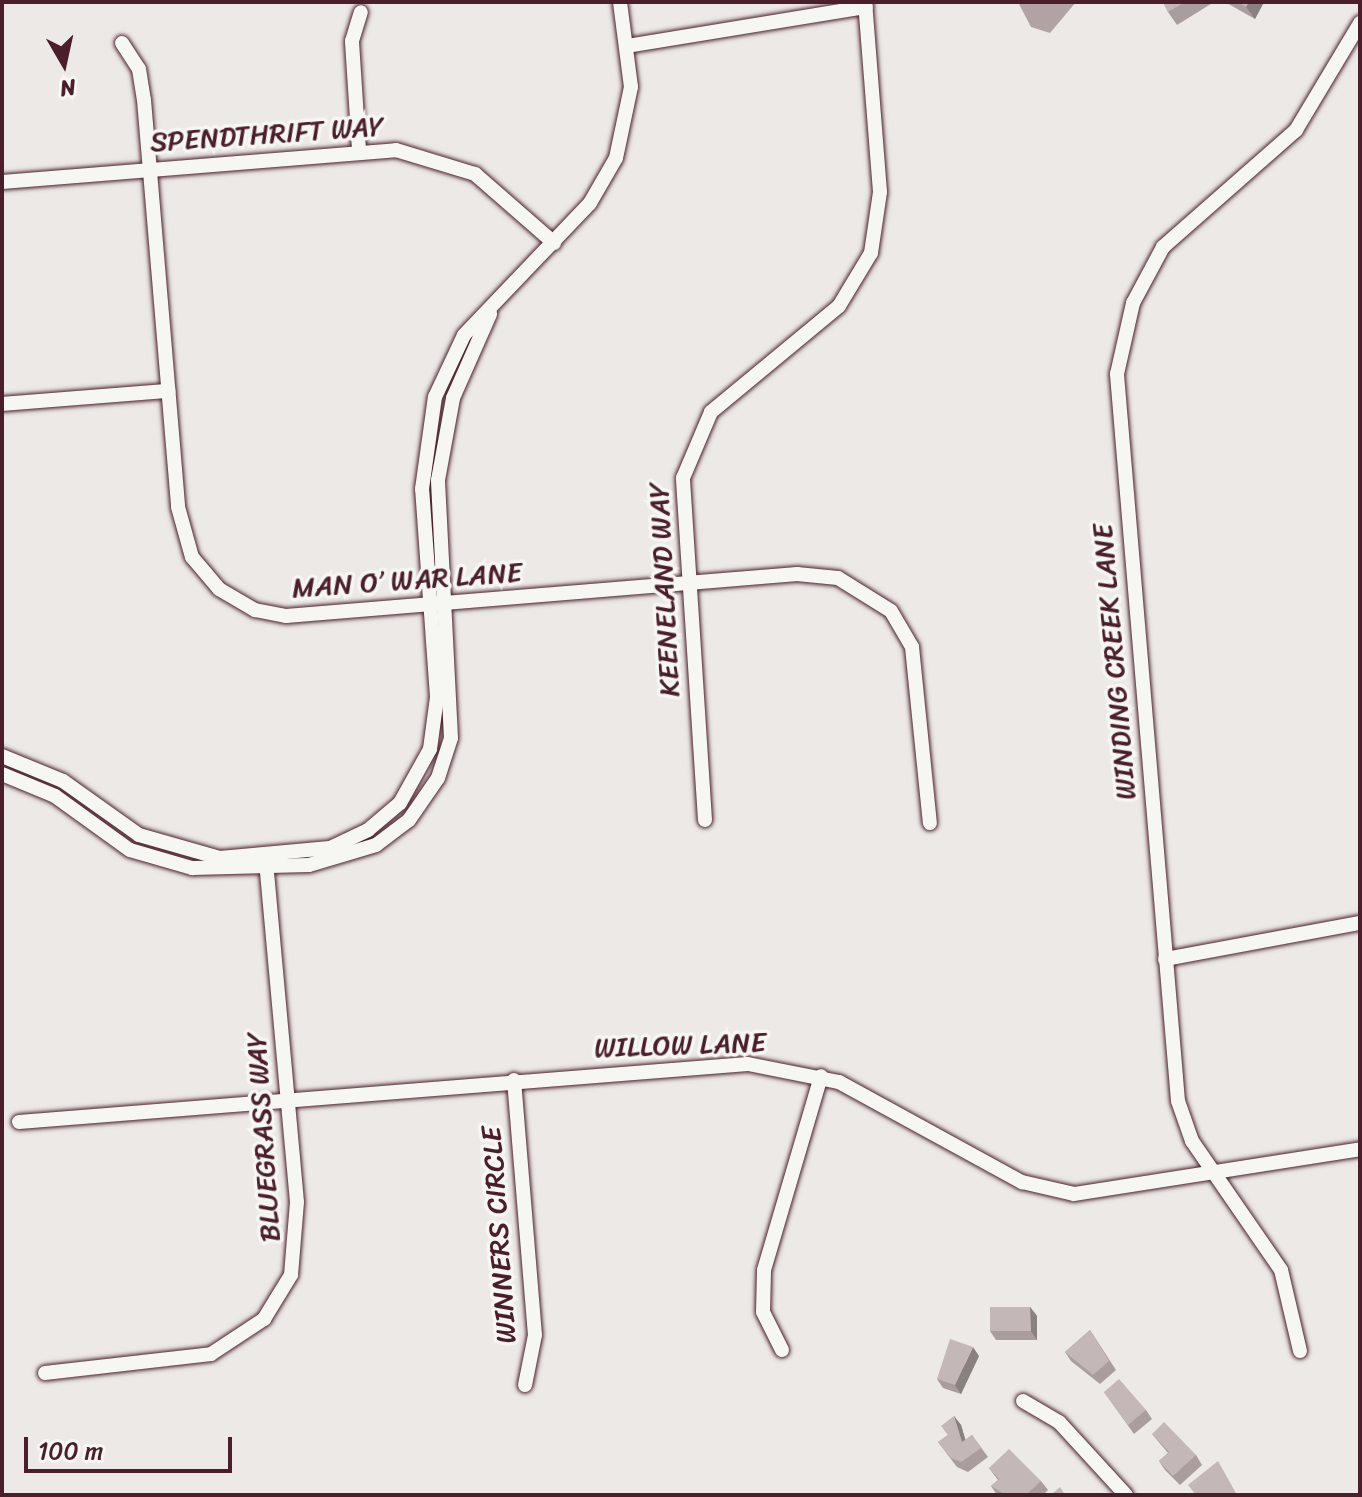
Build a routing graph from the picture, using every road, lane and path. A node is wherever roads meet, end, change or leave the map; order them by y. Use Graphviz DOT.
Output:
graph roads {
  1 [pos="620,2"];
  2 [pos="866,4"];
  3 [pos="361,12"];
  4 [pos="1360,23"];
  5 [pos="122,43"];
  6 [pos="627,46"];
  7 [pos="359,150"];
  8 [pos="151,168"];
  9 [pos="2,182"];
  10 [pos="554,243"];
  11 [pos="168,391"];
  12 [pos="2,404"];
  13 [pos="686,583"];
  14 [pos="438,604"];
  15 [pos="2,756"];
  16 [pos="2,774"];
  17 [pos="705,820"];
  18 [pos="930,823"];
  19 [pos="266,863"];
  20 [pos="1360,923"];
  21 [pos="1165,959"];
  22 [pos="821,1076"];
  23 [pos="514,1080"];
  24 [pos="288,1100"];
  25 [pos="19,1122"];
  26 [pos="1360,1149"];
  27 [pos="1215,1175"];
  28 [pos="782,1350"];
  29 [pos="1300,1351"];
  30 [pos="45,1373"];
  31 [pos="525,1385"];
  32 [pos="1023,1401"];
  33 [pos="1126,1495"];
  1 -- 6 [label="street"];
  2 -- 6 [label="street"];
  2 -- 13 [label="street, KEENELAND WAY"];
  3 -- 7 [label="street"];
  4 -- 21 [label="street, WINDING CREEK LANE"];
  5 -- 8 [label="street, MAN O’ WAR LANE"];
  6 -- 10 [label="street"];
  7 -- 8 [label="street, SPENDTHRIFT WAY"];
  7 -- 10 [label="street, SPENDTHRIFT WAY"];
  8 -- 9 [label="street, SPENDTHRIFT WAY"];
  8 -- 11 [label="street, MAN O’ WAR LANE"];
  10 -- 14 [label="street"];
  11 -- 12 [label="street"];
  11 -- 14 [label="street, MAN O’ WAR LANE"];
  13 -- 14 [label="street, MAN O’ WAR LANE"];
  13 -- 17 [label="street, KEENELAND WAY"];
  13 -- 18 [label="street, MAN O’ WAR LANE"];
  14 -- 19 [label="street"];
  15 -- 19 [label="street"];
  16 -- 19 [label="street"];
  19 -- 24 [label="street, BLUEGRASS WAY"];
  20 -- 21 [label="street"];
  21 -- 27 [label="street, WINDING CREEK LANE"];
  22 -- 23 [label="street, WILLOW LANE"];
  22 -- 27 [label="street, WILLOW LANE"];
  22 -- 28 [label="street"];
  23 -- 24 [label="street, WILLOW LANE"];
  23 -- 31 [label="street, WINNERS CIRCLE"];
  24 -- 25 [label="street, WILLOW LANE"];
  24 -- 30 [label="street, BLUEGRASS WAY"];
  26 -- 27 [label="street, WILLOW LANE"];
  27 -- 29 [label="street, WINDING CREEK LANE"];
  32 -- 33 [label="street"];
}
